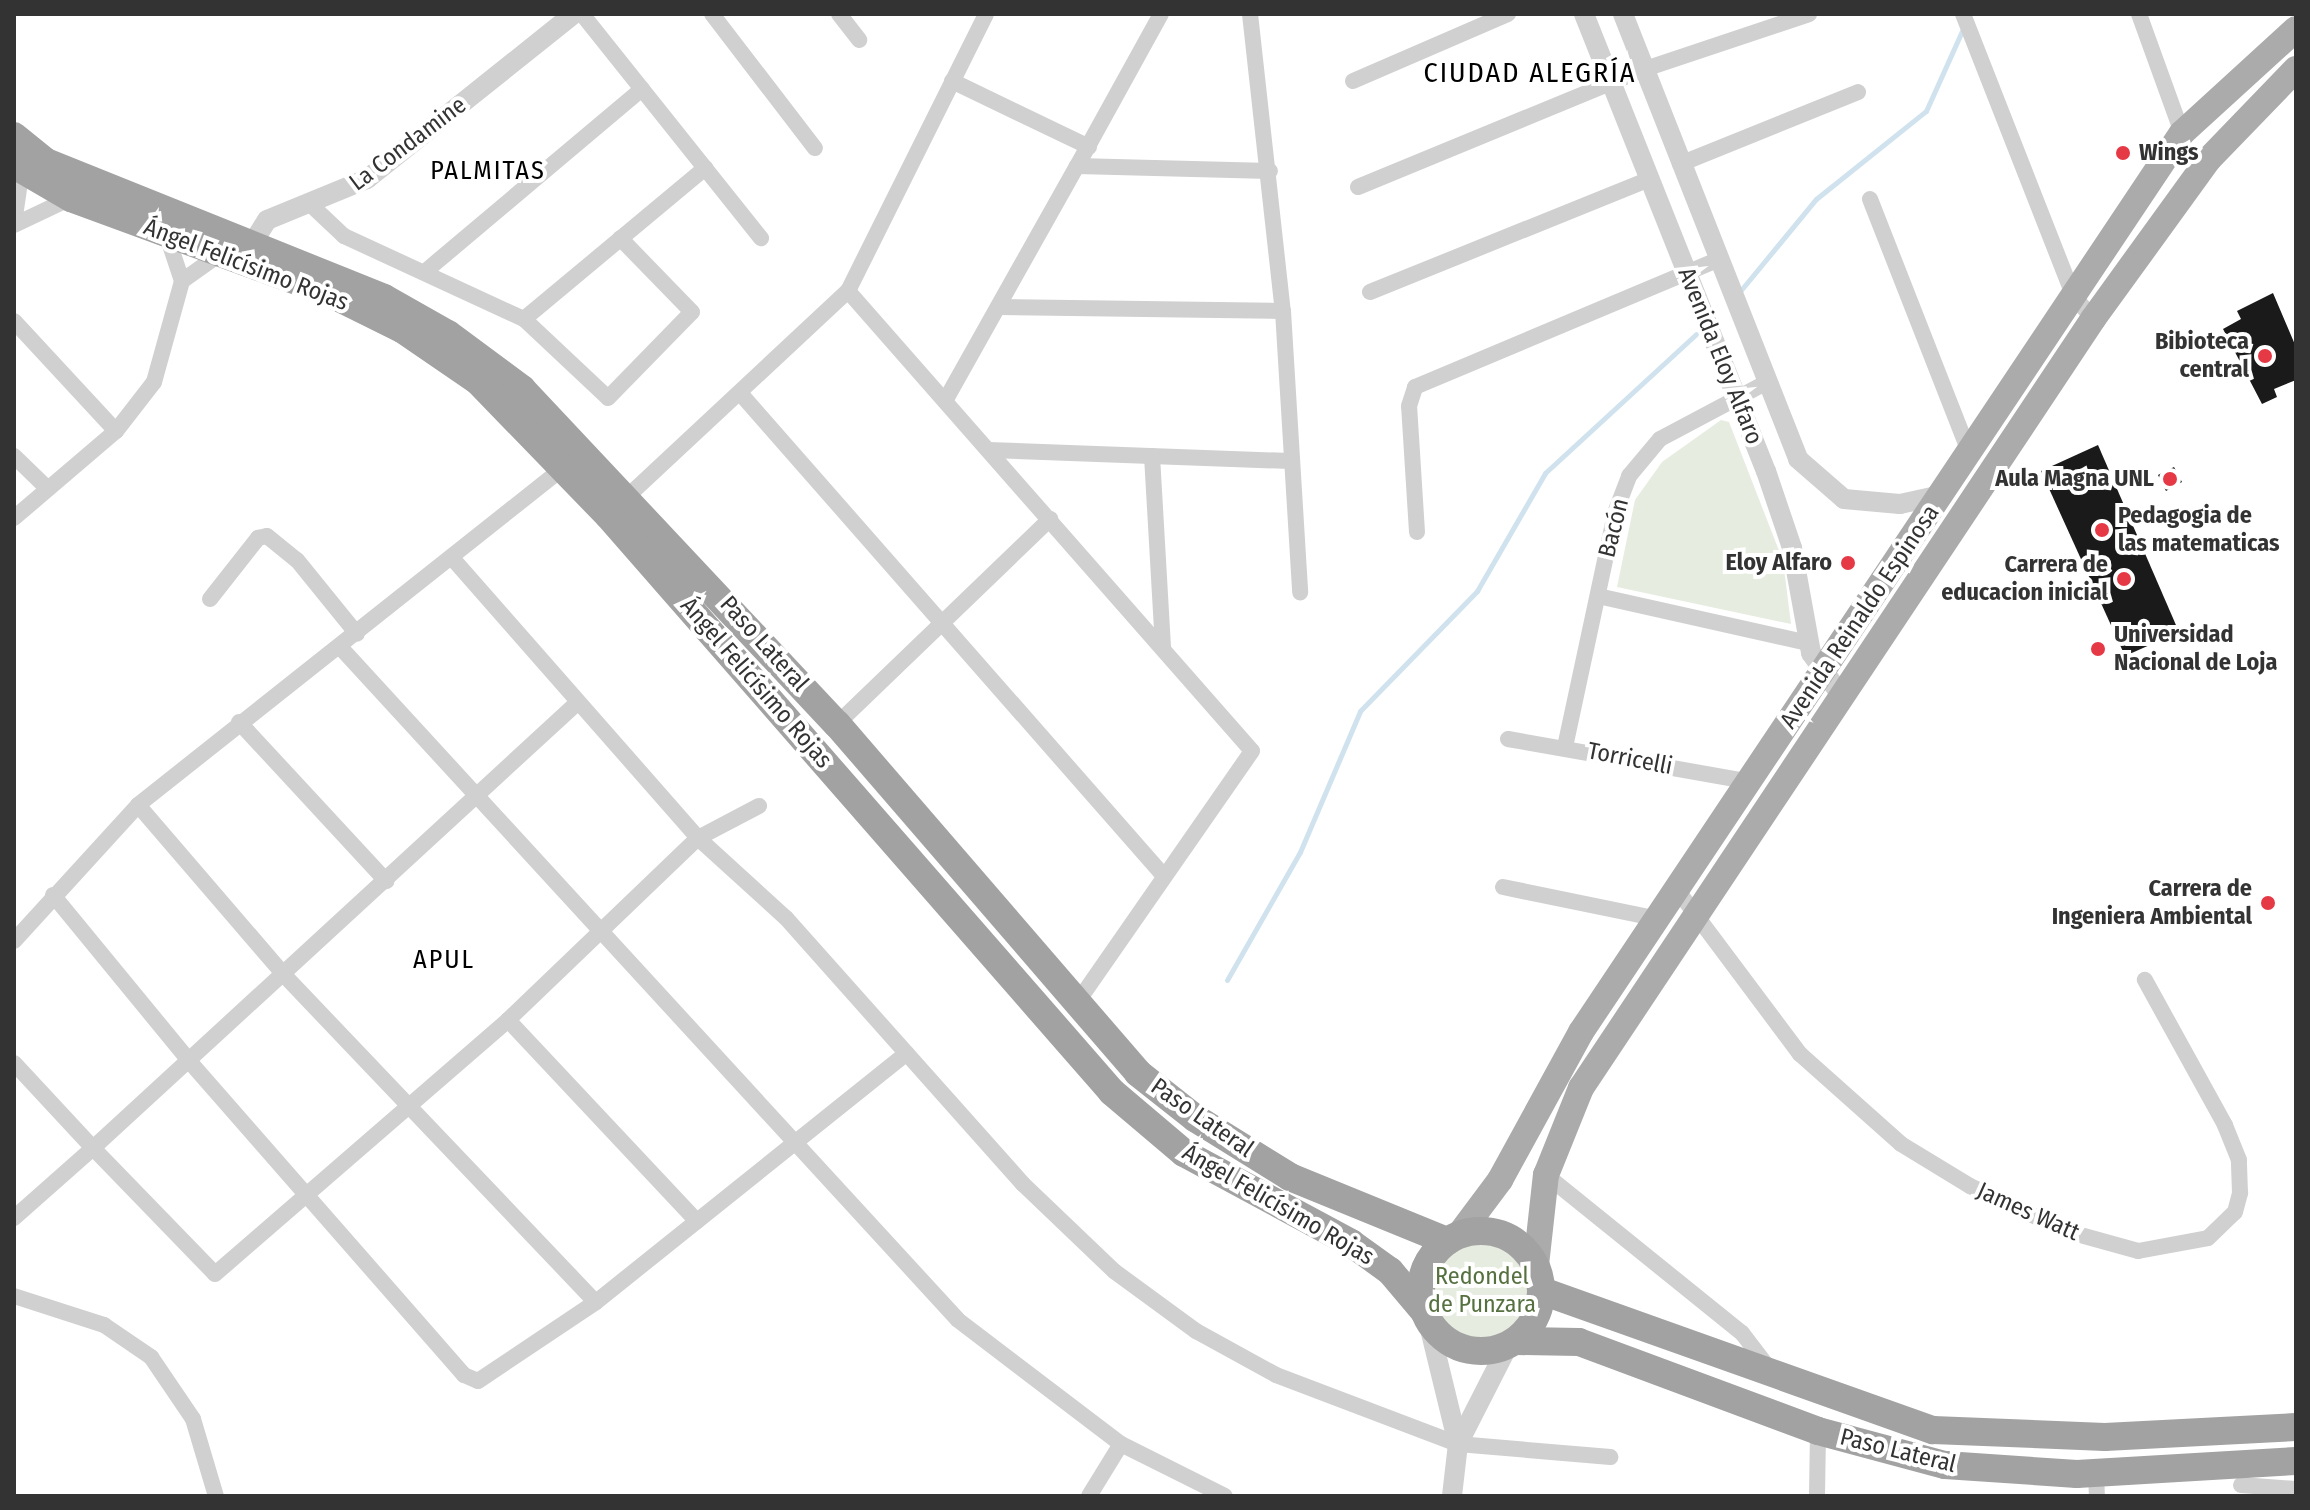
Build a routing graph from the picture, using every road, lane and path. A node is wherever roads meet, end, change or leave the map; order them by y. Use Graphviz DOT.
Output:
graph roads {
  1 [pos="574,14"];
  2 [pos="582,14"];
  3 [pos="712,14"];
  4 [pos="839,14"];
  5 [pos="986,14"];
  6 [pos="1161,14"];
  7 [pos="1250,14"];
  8 [pos="1508,14"];
  9 [pos="1584,14"];
  10 [pos="1623,14"];
  11 [pos="1809,14"];
  12 [pos="1963,14"];
  13 [pos="2139,14"];
  14 [pos="2291,25"];
  15 [pos="859,40"];
  16 [pos="1645,69"];
  17 [pos="2296,69"];
  18 [pos="952,81"];
  19 [pos="1353,81"];
  20 [pos="1611,84"];
  21 [pos="642,89"];
  22 [pos="1858,92"];
  23 [pos="2182,133"];
  24 [pos="14,136"];
  25 [pos="1089,147"];
  26 [pos="815,148"];
  27 [pos="1680,164"];
  28 [pos="1077,166"];
  29 [pos="18,167"];
  30 [pos="705,168"];
  31 [pos="1270,171"];
  32 [pos="1650,179"];
  33 [pos="1358,187"];
  34 [pos="71,198"];
  35 [pos="1870,199"];
  36 [pos="310,204"];
  37 [pos="14,224"];
  38 [pos="167,236"];
  39 [pos="620,238"];
  40 [pos="761,238"];
  41 [pos="238,252"];
  42 [pos="1719,259"];
  43 [pos="427,270"];
  44 [pos="1685,270"];
  45 [pos="182,281"];
  46 [pos="848,291"];
  47 [pos="1370,292"];
  48 [pos="2073,295"];
  49 [pos="998,307"];
  50 [pos="1283,311"];
  51 [pos="524,319"];
  52 [pos="2093,319"];
  53 [pos="14,321"];
  54 [pos="1767,382"];
  55 [pos="740,393"];
  56 [pos="1736,394"];
  57 [pos="945,401"];
  58 [pos="116,431"];
  59 [pos="988,450"];
  60 [pos="1969,451"];
  61 [pos="14,456"];
  62 [pos="1152,456"];
  63 [pos="1291,461"];
  64 [pos="563,468"];
  65 [pos="47,488"];
  66 [pos="1941,495"];
  67 [pos="628,496"];
  68 [pos="14,518"];
  69 [pos="1050,519"];
  70 [pos="1417,532"];
  71 [pos="453,559"];
  72 [pos="1300,592"];
  73 [pos="1598,596"];
  74 [pos="210,599"];
  75 [pos="941,617"];
  76 [pos="357,634"];
  77 [pos="1809,643"];
  78 [pos="341,648"];
  79 [pos="1163,649"];
  80 [pos="1820,674"];
  81 [pos="1843,698"];
  82 [pos="577,703"];
  83 [pos="239,722"];
  84 [pos="837,724"];
  85 [pos="1508,739"];
  86 [pos="1565,747"];
  87 [pos="1752,782"];
  88 [pos="481,795"];
  89 [pos="138,805"];
  90 [pos="759,806"];
  91 [pos="698,838"];
  92 [pos="1163,875"];
  93 [pos="386,881"];
  94 [pos="1503,887"];
  95 [pos="1678,891"];
  96 [pos="53,895"];
  97 [pos="1696,918"];
  98 [pos="1659,919"];
  99 [pos="596,930"];
  100 [pos="14,941"];
  101 [pos="286,977"];
  102 [pos="2145,980"];
  103 [pos="1079,1000"];
  104 [pos="508,1020"];
  105 [pos="907,1053"];
  106 [pos="190,1062"];
  107 [pos="14,1063"];
  108 [pos="1570,1081"];
  109 [pos="408,1107"];
  110 [pos="792,1141"];
  111 [pos="93,1148"];
  112 [pos="1546,1175"];
  113 [pos="308,1193"];
  114 [pos="14,1218"];
  115 [pos="697,1221"];
  116 [pos="1453,1238"];
  117 [pos="1539,1278"];
  118 [pos="14,1296"];
  119 [pos="596,1302"];
  120 [pos="1425,1315"];
  121 [pos="1512,1343"];
  122 [pos="1774,1376"];
  123 [pos="2296,1427"];
  124 [pos="1818,1431"];
  125 [pos="1121,1444"];
  126 [pos="1458,1444"];
  127 [pos="1610,1457"];
  128 [pos="2296,1461"];
  129 [pos="2096,1483"];
  130 [pos="2241,1485"];
  131 [pos="2296,1489"];
  132 [pos="216,1496"];
  133 [pos="1089,1496"];
  134 [pos="1225,1496"];
  135 [pos="1452,1496"];
  136 [pos="1817,1496"];
  1 -- 36 [label="street, La Condamine"];
  2 -- 21 [label="street"];
  3 -- 26 [label="street"];
  4 -- 15 [label="street"];
  5 -- 18 [label="street"];
  6 -- 25 [label="street"];
  7 -- 31 [label="street"];
  8 -- 19 [label="street"];
  9 -- 20 [label="street, Avenida Eloy Alfaro"];
  10 -- 16 [label="street, Avenida Eloy Alfaro"];
  11 -- 16 [label="street"];
  12 -- 48 [label="street"];
  13 -- 23 [label="street"];
  14 -- 23 [label="main road, Avenida Reinaldo Espinosa"];
  16 -- 20 [label="street"];
  16 -- 27 [label="street, Avenida Eloy Alfaro"];
  17 -- 52 [label="main road, Avenida Reinaldo Espinosa"];
  18 -- 25 [label="street"];
  18 -- 46 [label="street"];
  20 -- 32 [label="street, Avenida Eloy Alfaro"];
  20 -- 33 [label="street"];
  21 -- 30 [label="street"];
  21 -- 43 [label="street"];
  22 -- 27 [label="street"];
  23 -- 48 [label="main road, Avenida Reinaldo Espinosa"];
  24 -- 41 [label="highway, Paso Lateral"];
  25 -- 28 [label="street"];
  27 -- 42 [label="street, Avenida Eloy Alfaro"];
  28 -- 31 [label="street"];
  28 -- 49 [label="street"];
  29 -- 34 [label="highway, Ángel Felicísimo Rojas"];
  29 -- 37 [label="street"];
  30 -- 39 [label="street"];
  30 -- 40 [label="street"];
  31 -- 50 [label="street"];
  32 -- 44 [label="street, Avenida Eloy Alfaro"];
  32 -- 47 [label="street"];
  34 -- 37 [label="street"];
  34 -- 38 [label="highway, Ángel Felicísimo Rojas"];
  35 -- 60 [label="street"];
  36 -- 41 [label="street, La Condamine"];
  36 -- 43 [label="street"];
  38 -- 41 [label="highway, Ángel Felicísimo Rojas"];
  38 -- 45 [label="street"];
  39 -- 51 [label="street"];
  39 -- 51 [label="street"];
  41 -- 45 [label="street"];
  41 -- 64 [label="highway, Ángel Felicísimo Rojas"];
  41 -- 67 [label="highway, Paso Lateral"];
  42 -- 44 [label="street"];
  42 -- 54 [label="street, Avenida Eloy Alfaro"];
  43 -- 51 [label="street"];
  44 -- 56 [label="street, Avenida Eloy Alfaro"];
  44 -- 70 [label="street"];
  45 -- 58 [label="street"];
  46 -- 55 [label="street"];
  46 -- 57 [label="street"];
  48 -- 52 [label="street"];
  48 -- 60 [label="main road, Avenida Reinaldo Espinosa"];
  49 -- 50 [label="street"];
  49 -- 57 [label="street"];
  50 -- 63 [label="street"];
  52 -- 81 [label="main road, Avenida Reinaldo Espinosa"];
  53 -- 58 [label="street"];
  54 -- 56 [label="street, Bacón"];
  54 -- 66 [label="street, Avenida Eloy Alfaro"];
  55 -- 67 [label="street"];
  55 -- 75 [label="street"];
  56 -- 73 [label="street, Bacón"];
  56 -- 77 [label="street, Avenida Eloy Alfaro"];
  57 -- 59 [label="street"];
  58 -- 65 [label="street"];
  59 -- 62 [label="street"];
  59 -- 69 [label="street"];
  60 -- 66 [label="main road, Avenida Reinaldo Espinosa"];
  61 -- 65 [label="street"];
  62 -- 63 [label="street"];
  62 -- 79 [label="street"];
  63 -- 72 [label="street"];
  64 -- 71 [label="street"];
  64 -- 120 [label="highway, Ángel Felicísimo Rojas"];
  65 -- 68 [label="street"];
  66 -- 80 [label="main road, Avenida Reinaldo Espinosa"];
  67 -- 84 [label="highway, Paso Lateral"];
  69 -- 75 [label="street"];
  69 -- 79 [label="street"];
  71 -- 76 [label="street"];
  71 -- 82 [label="street"];
  73 -- 77 [label="street"];
  73 -- 86 [label="street, Bacón"];
  74 -- 76 [label="street"];
  75 -- 84 [label="street"];
  75 -- 92 [label="street"];
  76 -- 78 [label="street"];
  77 -- 80 [label="street, Avenida Eloy Alfaro"];
  78 -- 83 [label="street"];
  78 -- 88 [label="street"];
  79 -- 92 [label="street"];
  80 -- 81 [label="street, Avenida Eloy Alfaro"];
  80 -- 87 [label="main road, Avenida Reinaldo Espinosa"];
  81 -- 97 [label="main road, Avenida Reinaldo Espinosa"];
  82 -- 88 [label="street"];
  82 -- 91 [label="street"];
  83 -- 89 [label="street"];
  83 -- 93 [label="street"];
  84 -- 103 [label="highway, Paso Lateral"];
  85 -- 86 [label="street, Torricelli"];
  86 -- 87 [label="street, Torricelli"];
  87 -- 95 [label="main road, Avenida Reinaldo Espinosa"];
  88 -- 93 [label="street"];
  88 -- 99 [label="street"];
  89 -- 96 [label="street"];
  89 -- 101 [label="street"];
  90 -- 91 [label="street"];
  91 -- 99 [label="street"];
  91 -- 105 [label="street"];
  92 -- 103 [label="street"];
  93 -- 101 [label="street"];
  94 -- 98 [label="street"];
  95 -- 97 [label="street, James Watt"];
  95 -- 98 [label="main road, Avenida Reinaldo Espinosa"];
  96 -- 100 [label="street"];
  96 -- 106 [label="street"];
  97 -- 102 [label="street, James Watt"];
  97 -- 108 [label="main road, Avenida Reinaldo Espinosa"];
  98 -- 108 [label="main road, Avenida Reinaldo Espinosa"];
  99 -- 104 [label="street"];
  99 -- 110 [label="street"];
  101 -- 106 [label="street"];
  101 -- 109 [label="street"];
  103 -- 116 [label="highway, Paso Lateral"];
  104 -- 109 [label="street"];
  104 -- 115 [label="street"];
  105 -- 110 [label="street"];
  105 -- 126 [label="street"];
  106 -- 111 [label="street"];
  106 -- 113 [label="street"];
  107 -- 111 [label="street"];
  108 -- 112 [label="main road, Avenida Reinaldo Espinosa"];
  108 -- 116 [label="main road, Avenida Reinaldo Espinosa"];
  109 -- 113 [label="street"];
  109 -- 119 [label="street"];
  110 -- 115 [label="street"];
  110 -- 125 [label="street"];
  111 -- 113 [label="street"];
  111 -- 114 [label="street"];
  112 -- 117 [label="main road, Avenida Reinaldo Espinosa"];
  112 -- 122 [label="street"];
  113 -- 119 [label="street"];
  115 -- 119 [label="street"];
  116 -- 117 [label="highway"];
  116 -- 120 [label="highway"];
  117 -- 121 [label="highway"];
  117 -- 122 [label="highway, Paso Lateral"];
  118 -- 132 [label="street"];
  120 -- 121 [label="highway"];
  120 -- 126 [label="street"];
  121 -- 124 [label="highway, Paso Lateral"];
  121 -- 126 [label="street"];
  122 -- 123 [label="highway, Paso Lateral"];
  124 -- 129 [label="highway, Paso Lateral"];
  124 -- 136 [label="street"];
  125 -- 133 [label="street"];
  125 -- 134 [label="street"];
  126 -- 127 [label="street"];
  126 -- 135 [label="street"];
  128 -- 129 [label="highway, Paso Lateral"];
  130 -- 131 [label="street"];
}
